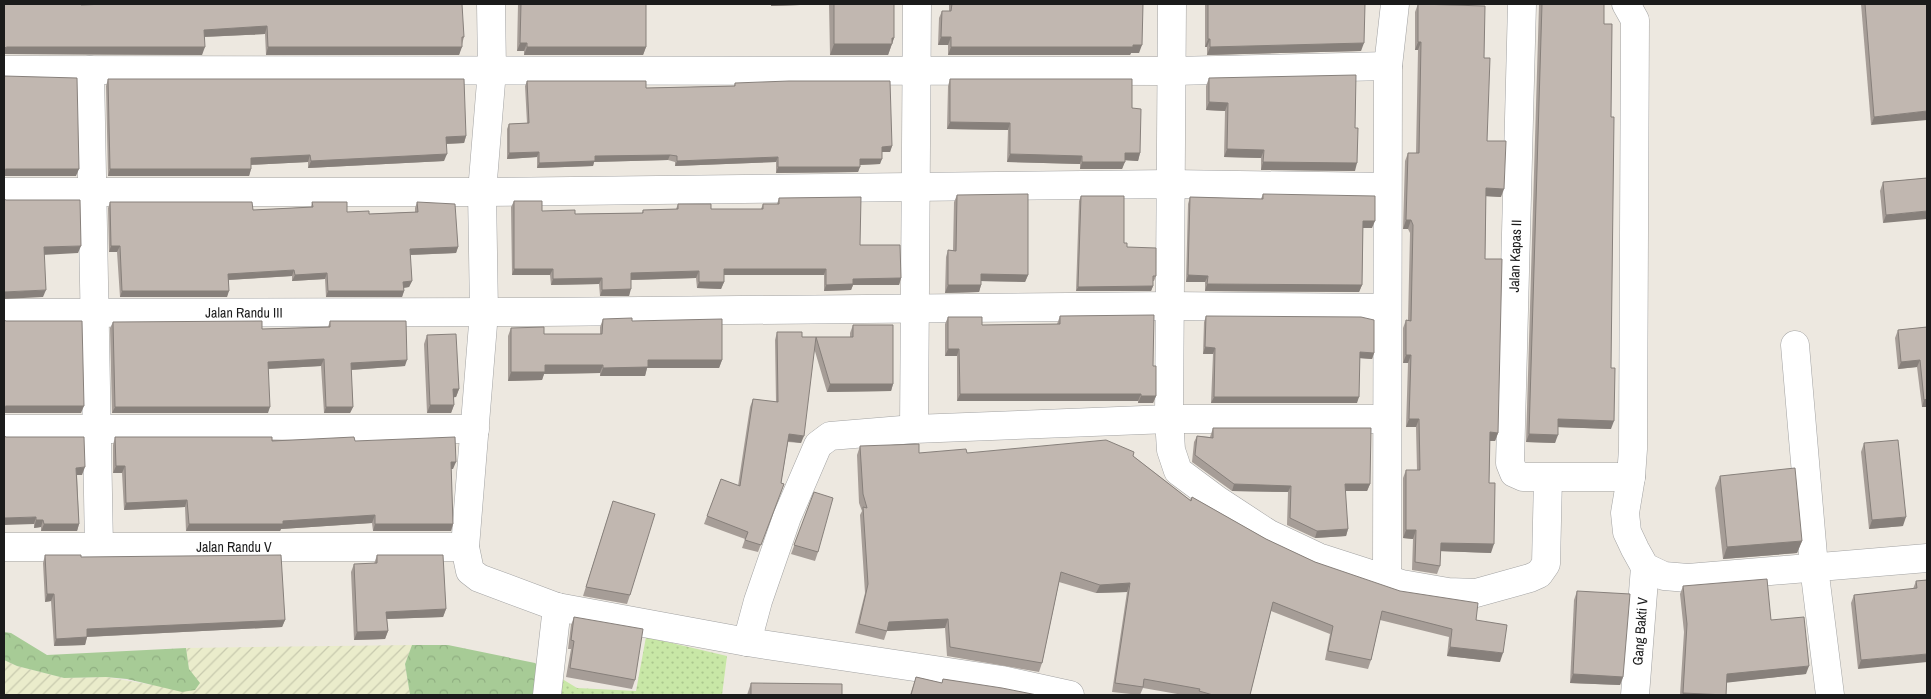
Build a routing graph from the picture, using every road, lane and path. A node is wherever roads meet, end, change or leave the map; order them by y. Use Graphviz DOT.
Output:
graph roads {
  1 [pos="491,4"];
  2 [pos="917,4"];
  3 [pos="1172,4"];
  4 [pos="1395,4"];
  5 [pos="1522,4"];
  6 [pos="1626,4"];
  7 [pos="1388,66"];
  8 [pos="4,70"];
  9 [pos="90,70"];
  10 [pos="492,70"];
  11 [pos="916,71"];
  12 [pos="1172,71"];
  13 [pos="1171,184"];
  14 [pos="916,186"];
  15 [pos="1387,187"];
  16 [pos="4,192"];
  17 [pos="92,192"];
  18 [pos="482,192"];
  19 [pos="1170,306"];
  20 [pos="1387,308"];
  21 [pos="915,310"];
  22 [pos="94,312"];
  23 [pos="484,312"];
  24 [pos="4,313"];
  25 [pos="1795,345"];
  26 [pos="1169,419"];
  27 [pos="1387,419"];
  28 [pos="4,429"];
  29 [pos="97,429"];
  30 [pos="475,429"];
  31 [pos="914,429"];
  32 [pos="1631,477"];
  33 [pos="1548,478"];
  34 [pos="4,547"];
  35 [pos="99,547"];
  36 [pos="465,547"];
  37 [pos="1927,558"];
  38 [pos="1645,567"];
  39 [pos="1814,567"];
  40 [pos="1386,578"];
  41 [pos="557,607"];
  42 [pos="748,642"];
  43 [pos="547,695"];
  44 [pos="1070,695"];
  45 [pos="1635,695"];
  46 [pos="1830,695"];
  1 -- 10 [label="street"];
  2 -- 11 [label="street"];
  3 -- 12 [label="street"];
  4 -- 7 [label="street"];
  5 -- 33 [label="street, Jalan Kapas II"];
  6 -- 32 [label="street"];
  7 -- 12 [label="street"];
  7 -- 15 [label="street"];
  8 -- 9 [label="street"];
  9 -- 10 [label="street"];
  9 -- 17 [label="street"];
  10 -- 11 [label="street"];
  10 -- 18 [label="street"];
  11 -- 12 [label="street"];
  11 -- 14 [label="street"];
  12 -- 13 [label="street"];
  13 -- 14 [label="street"];
  13 -- 15 [label="street"];
  13 -- 19 [label="street"];
  14 -- 18 [label="street"];
  14 -- 21 [label="street"];
  15 -- 20 [label="street"];
  16 -- 17 [label="street"];
  17 -- 18 [label="street"];
  17 -- 22 [label="street"];
  18 -- 23 [label="street"];
  19 -- 20 [label="street, Jalan Randu III"];
  19 -- 21 [label="street, Jalan Randu III"];
  19 -- 26 [label="street"];
  20 -- 27 [label="street"];
  21 -- 23 [label="street, Jalan Randu III"];
  21 -- 31 [label="street"];
  22 -- 23 [label="street, Jalan Randu III"];
  22 -- 24 [label="street, Jalan Randu III"];
  22 -- 29 [label="street"];
  23 -- 30 [label="street"];
  25 -- 39 [label="street"];
  26 -- 27 [label="street"];
  26 -- 31 [label="street"];
  26 -- 40 [label="street"];
  27 -- 40 [label="street"];
  28 -- 29 [label="street"];
  29 -- 30 [label="street"];
  29 -- 35 [label="street"];
  30 -- 36 [label="street"];
  31 -- 42 [label="street"];
  32 -- 33 [label="street, Jalan Kapas II"];
  32 -- 38 [label="street"];
  33 -- 40 [label="street"];
  34 -- 35 [label="street, Jalan Randu V"];
  35 -- 36 [label="street, Jalan Randu V"];
  36 -- 41 [label="street"];
  37 -- 39 [label="street"];
  38 -- 39 [label="street"];
  38 -- 45 [label="street, Gang Bakti V"];
  39 -- 46 [label="street"];
  41 -- 42 [label="street"];
  41 -- 43 [label="street"];
  42 -- 44 [label="street"];
}
